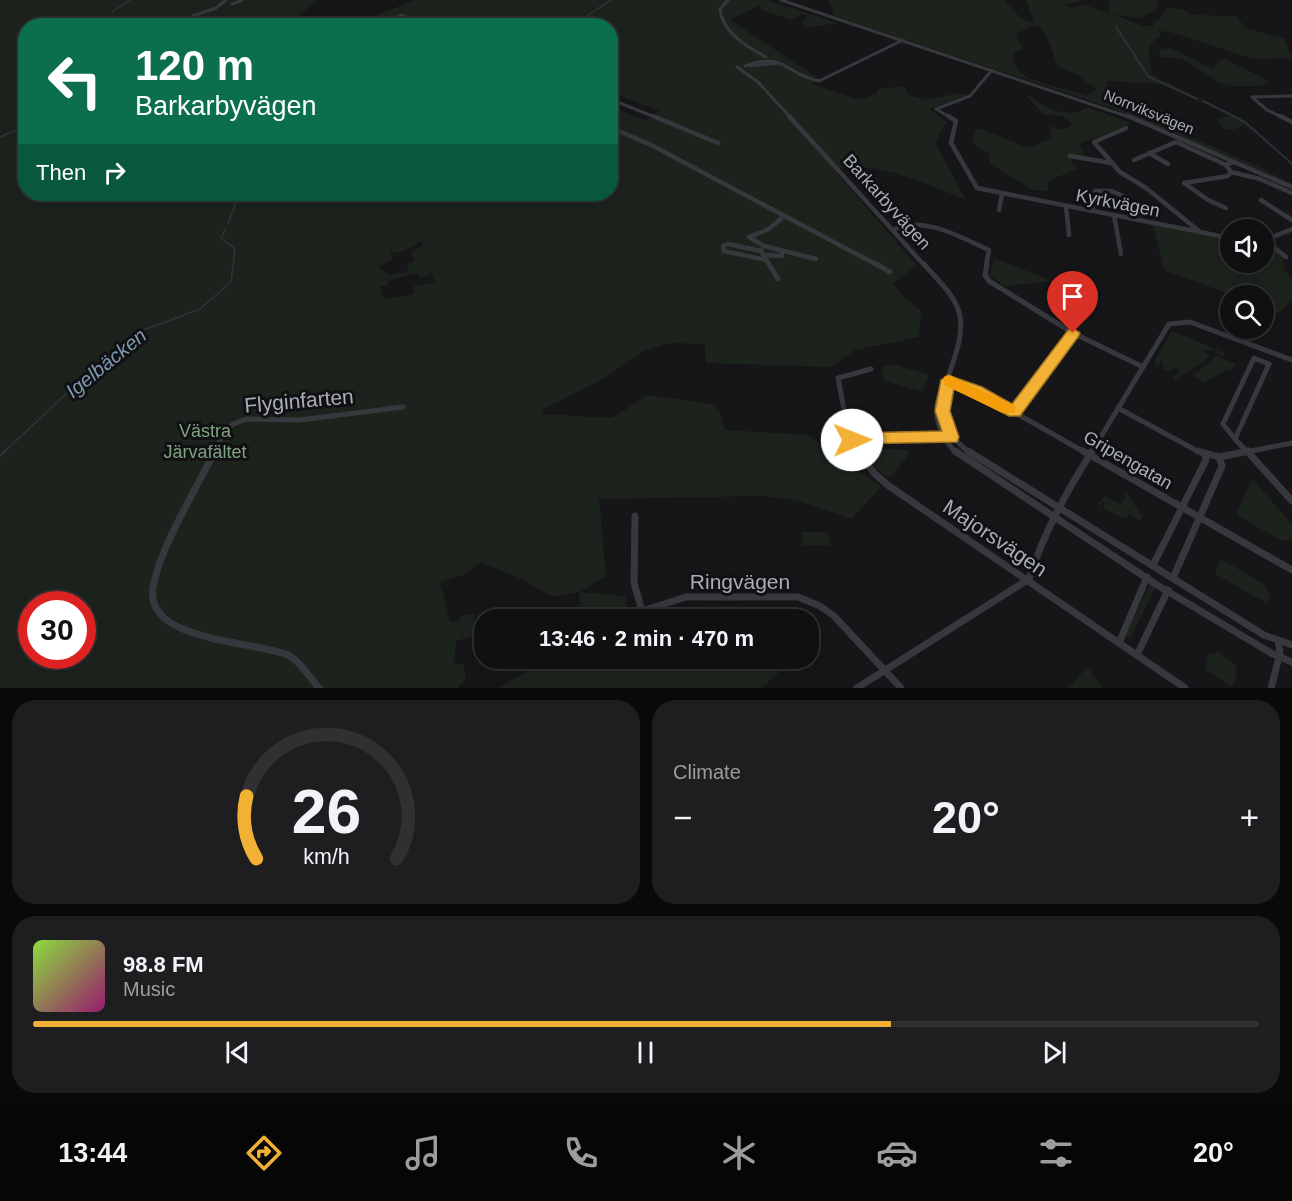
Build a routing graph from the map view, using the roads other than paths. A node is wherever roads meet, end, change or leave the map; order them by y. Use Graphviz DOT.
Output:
graph roads {
  1 [pos="226,0"];
  2 [pos="242,0"];
  3 [pos="728,0"];
  4 [pos="781,0"];
  5 [pos="232,4"];
  6 [pos="199,18"];
  7 [pos="851,23"];
  8 [pos="878,32"];
  9 [pos="902,41"];
  10 [pos="924,47"];
  11 [pos="750,48"];
  12 [pos="959,59"];
  13 [pos="757,60"];
  14 [pos="772,61"];
  15 [pos="745,66"];
  16 [pos="762,66"];
  17 [pos="737,68"];
  18 [pos="992,70"];
  19 [pos="831,74"];
  20 [pos="1292,96"];
  21 [pos="1252,97"];
  22 [pos="618,102"];
  23 [pos="1292,122"];
  24 [pos="1126,128"];
  25 [pos="618,131"];
  26 [pos="718,143"];
  27 [pos="1149,153"];
  28 [pos="1070,156"];
  29 [pos="1134,160"];
  30 [pos="1234,162"];
  31 [pos="1111,163"];
  32 [pos="1168,164"];
  33 [pos="1226,165"];
  34 [pos="1232,172"];
  35 [pos="1292,187"];
  36 [pos="1292,193"];
  37 [pos="1002,194"];
  38 [pos="1261,200"];
  39 [pos="1093,202"];
  40 [pos="1066,206"];
  41 [pos="1226,208"];
  42 [pos="999,210"];
  43 [pos="1093,211"];
  44 [pos="1114,215"];
  45 [pos="1130,218"];
  46 [pos="781,219"];
  47 [pos="1292,220"];
  48 [pos="1292,229"];
  49 [pos="893,230"];
  50 [pos="1200,232"];
  51 [pos="1069,235"];
  52 [pos="1220,236"];
  53 [pos="1274,237"];
  54 [pos="744,248"];
  55 [pos="1274,248"];
  56 [pos="782,249"];
  57 [pos="762,253"];
  58 [pos="1121,254"];
  59 [pos="742,255"];
  60 [pos="1286,257"];
  61 [pos="816,259"];
  62 [pos="890,272"];
  63 [pos="778,279"];
  64 [pos="1073,333"];
  65 [pos="1292,360"];
  66 [pos="1143,367"];
  67 [pos="871,369"];
  68 [pos="948,380"];
  69 [pos="403,407"];
  70 [pos="1118,408"];
  71 [pos="1014,412"];
  72 [pos="952,437"];
  73 [pos="944,438"];
  74 [pos="1236,439"];
  75 [pos="852,440"];
  76 [pos="1292,443"];
  77 [pos="1247,452"];
  78 [pos="1205,454"];
  79 [pos="1089,455"];
  80 [pos="1219,457"];
  81 [pos="1292,501"];
  82 [pos="1058,508"];
  83 [pos="1182,508"];
  84 [pos="635,516"];
  85 [pos="1053,517"];
  86 [pos="1199,518"];
  87 [pos="1152,565"];
  88 [pos="1292,570"];
  89 [pos="1146,576"];
  90 [pos="1029,579"];
  91 [pos="1174,579"];
  92 [pos="1169,590"];
  93 [pos="1278,642"];
  94 [pos="1119,643"];
  95 [pos="1292,645"];
  96 [pos="1137,655"];
  97 [pos="1279,657"];
  98 [pos="1292,662"];
  99 [pos="885,670"];
  100 [pos="319,688"];
  101 [pos="857,688"];
  102 [pos="900,688"];
  103 [pos="1185,688"];
  104 [pos="1271,688"];
  1 -- 6 [label="street"];
  2 -- 5 [label="street"];
  3 -- 11 [label="street"];
  4 -- 7 [label="street, Norrviksvägen"];
  7 -- 8 [label="street, Norrviksvägen"];
  7 -- 9 [label="street, Norrviksvägen"];
  8 -- 9 [label="street, Norrviksvägen"];
  8 -- 10 [label="street, Norrviksvägen"];
  9 -- 10 [label="street, Norrviksvägen"];
  9 -- 12 [label="street, Norrviksvägen"];
  9 -- 19 [label="street"];
  10 -- 12 [label="street, Norrviksvägen"];
  11 -- 13 [label="street"];
  11 -- 14 [label="street"];
  12 -- 18 [label="street, Norrviksvägen"];
  13 -- 14 [label="street"];
  13 -- 15 [label="street"];
  13 -- 16 [label="street"];
  14 -- 16 [label="street"];
  14 -- 19 [label="street"];
  15 -- 16 [label="street"];
  15 -- 17 [label="street"];
  17 -- 49 [label="street, Barkarbyvägen"];
  18 -- 30 [label="street, Norrviksvägen"];
  18 -- 37 [label="street, Kyrkvägen"];
  20 -- 21 [label="street"];
  21 -- 23 [label="street"];
  22 -- 26 [label="street"];
  24 -- 31 [label="street"];
  25 -- 62 [label="street"];
  27 -- 29 [label="street"];
  27 -- 32 [label="street"];
  27 -- 33 [label="street"];
  28 -- 31 [label="street"];
  30 -- 33 [label="street"];
  30 -- 35 [label="street, Norrviksvägen"];
  31 -- 50 [label="street"];
  33 -- 34 [label="street"];
  34 -- 36 [label="street"];
  34 -- 41 [label="street"];
  37 -- 40 [label="street, Kyrkvägen"];
  37 -- 42 [label="street"];
  38 -- 47 [label="street"];
  39 -- 43 [label="street"];
  39 -- 45 [label="street"];
  40 -- 43 [label="street, Kyrkvägen"];
  40 -- 51 [label="street"];
  43 -- 44 [label="street, Kyrkvägen"];
  44 -- 45 [label="street, Kyrkvägen"];
  44 -- 58 [label="street"];
  45 -- 50 [label="street, Kyrkvägen"];
  46 -- 57 [label="street"];
  48 -- 53 [label="street"];
  49 -- 64 [label="street"];
  49 -- 68 [label="street, Barkarbyvägen"];
  50 -- 52 [label="street, Kyrkvägen"];
  54 -- 57 [label="street"];
  54 -- 59 [label="street"];
  54 -- 59 [label="street"];
  55 -- 60 [label="street"];
  56 -- 57 [label="street"];
  56 -- 57 [label="street"];
  56 -- 61 [label="street"];
  57 -- 59 [label="street"];
  57 -- 63 [label="street"];
  64 -- 66 [label="street"];
  64 -- 71 [label="street"];
  65 -- 66 [label="street"];
  66 -- 70 [label="street"];
  67 -- 75 [label="street, Majorsvägen"];
  68 -- 71 [label="street, Gripengatan"];
  68 -- 72 [label="street"];
  68 -- 73 [label="street"];
  69 -- 100 [label="street, Flyginfarten"];
  70 -- 78 [label="street"];
  70 -- 79 [label="street"];
  71 -- 79 [label="street, Gripengatan"];
  72 -- 73 [label="street"];
  72 -- 82 [label="street"];
  73 -- 75 [label="street"];
  73 -- 85 [label="street"];
  74 -- 74 [label="street"];
  74 -- 77 [label="street"];
  75 -- 90 [label="street, Majorsvägen"];
  76 -- 77 [label="street"];
  77 -- 80 [label="street"];
  77 -- 81 [label="street"];
  78 -- 80 [label="street"];
  78 -- 83 [label="street"];
  79 -- 82 [label="street"];
  79 -- 83 [label="street, Gripengatan"];
  80 -- 86 [label="street"];
  82 -- 85 [label="street"];
  82 -- 87 [label="street"];
  83 -- 86 [label="street, Gripengatan"];
  83 -- 87 [label="street"];
  84 -- 99 [label="street, Ringvägen"];
  85 -- 89 [label="street"];
  85 -- 90 [label="street"];
  86 -- 88 [label="street, Gripengatan"];
  86 -- 91 [label="street"];
  87 -- 89 [label="street"];
  87 -- 91 [label="street"];
  89 -- 92 [label="street"];
  89 -- 94 [label="street"];
  90 -- 94 [label="street, Majorsvägen"];
  90 -- 99 [label="street"];
  91 -- 92 [label="street"];
  91 -- 93 [label="street"];
  92 -- 96 [label="street"];
  92 -- 97 [label="street"];
  93 -- 95 [label="street"];
  93 -- 97 [label="street"];
  94 -- 96 [label="street, Majorsvägen"];
  96 -- 103 [label="street, Majorsvägen"];
  97 -- 98 [label="street"];
  97 -- 104 [label="street"];
  99 -- 101 [label="street"];
  99 -- 102 [label="street, Ringvägen"];
}
